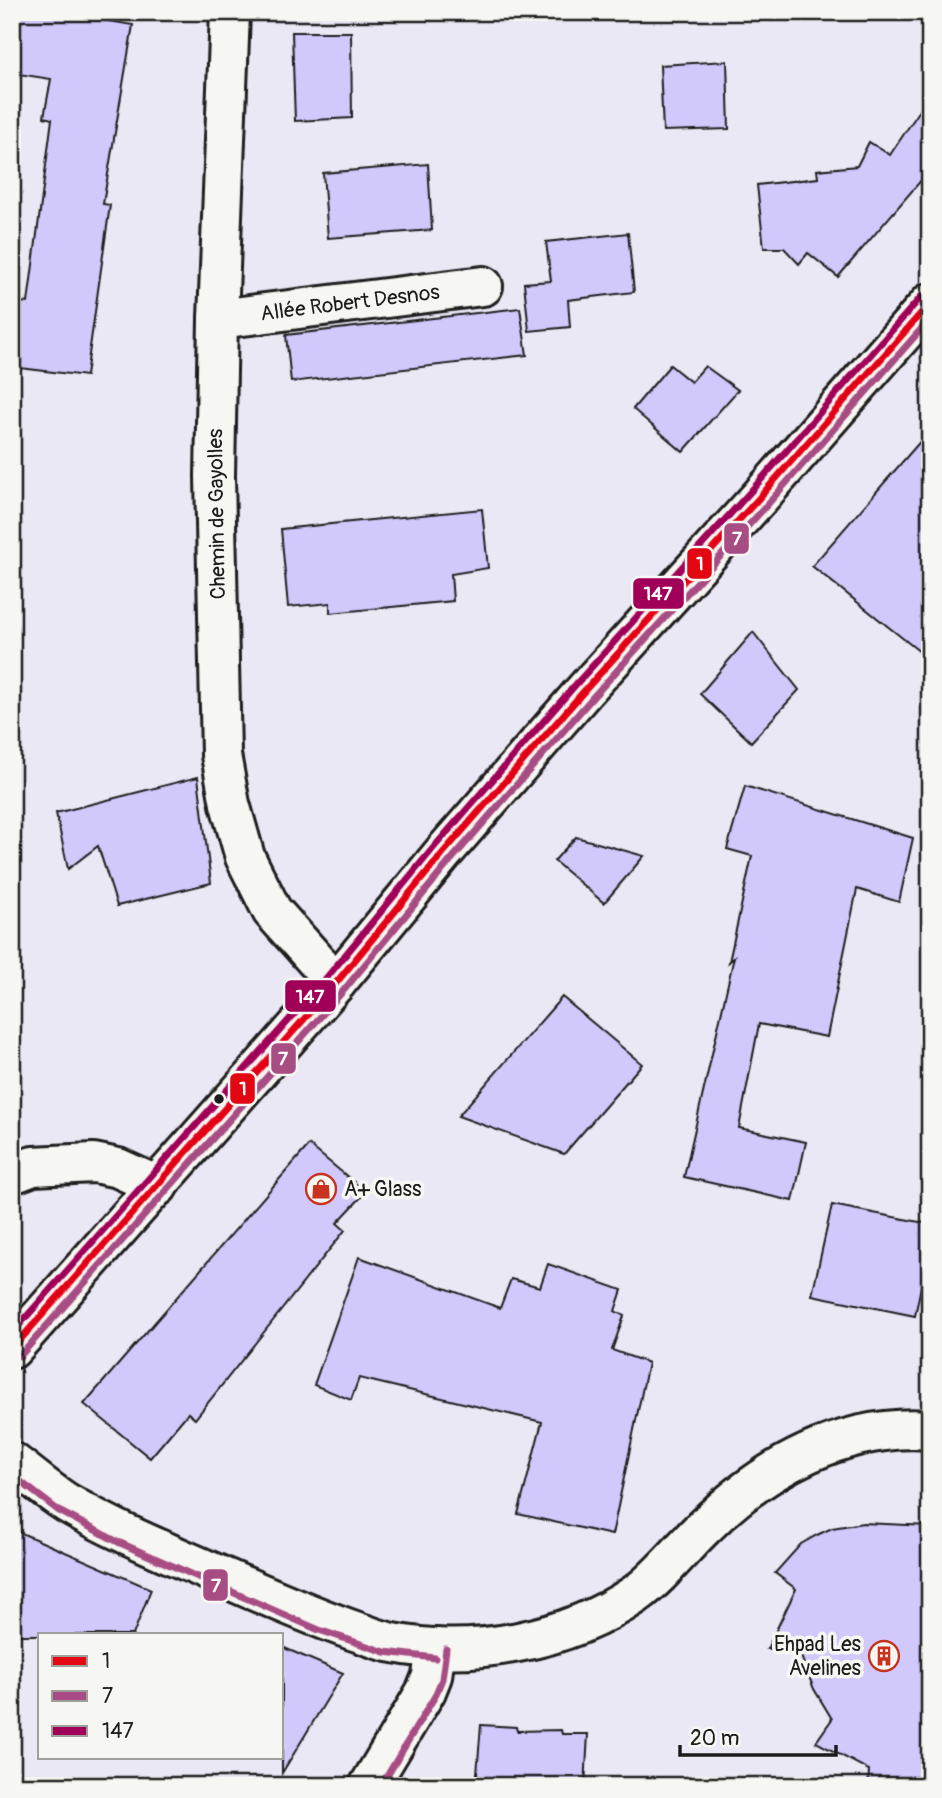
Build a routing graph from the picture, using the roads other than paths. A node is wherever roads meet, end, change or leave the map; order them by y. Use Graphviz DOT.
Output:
graph roads {
  1 [pos="230,12"];
  2 [pos="483,286"];
  3 [pos="930,303"];
  4 [pos="218,319"];
  5 [pos="336,983"];
  6 [pos="12,1174"];
  7 [pos="158,1186"];
  8 [pos="12,1349"];
  9 [pos="930,1430"];
  10 [pos="12,1462"];
  11 [pos="436,1647"];
  12 [pos="369,1786"];
  1 -- 4 [label="street, Chemin de Gayolles"];
  2 -- 4 [label="street, Allée Robert Desnos"];
  3 -- 5 [label="street"];
  4 -- 5 [label="street, Chemin de Gayolles"];
  5 -- 7 [label="street"];
  6 -- 7 [label="street"];
  7 -- 8 [label="street"];
  9 -- 11 [label="street"];
  10 -- 11 [label="street"];
  11 -- 12 [label="street"];
}
